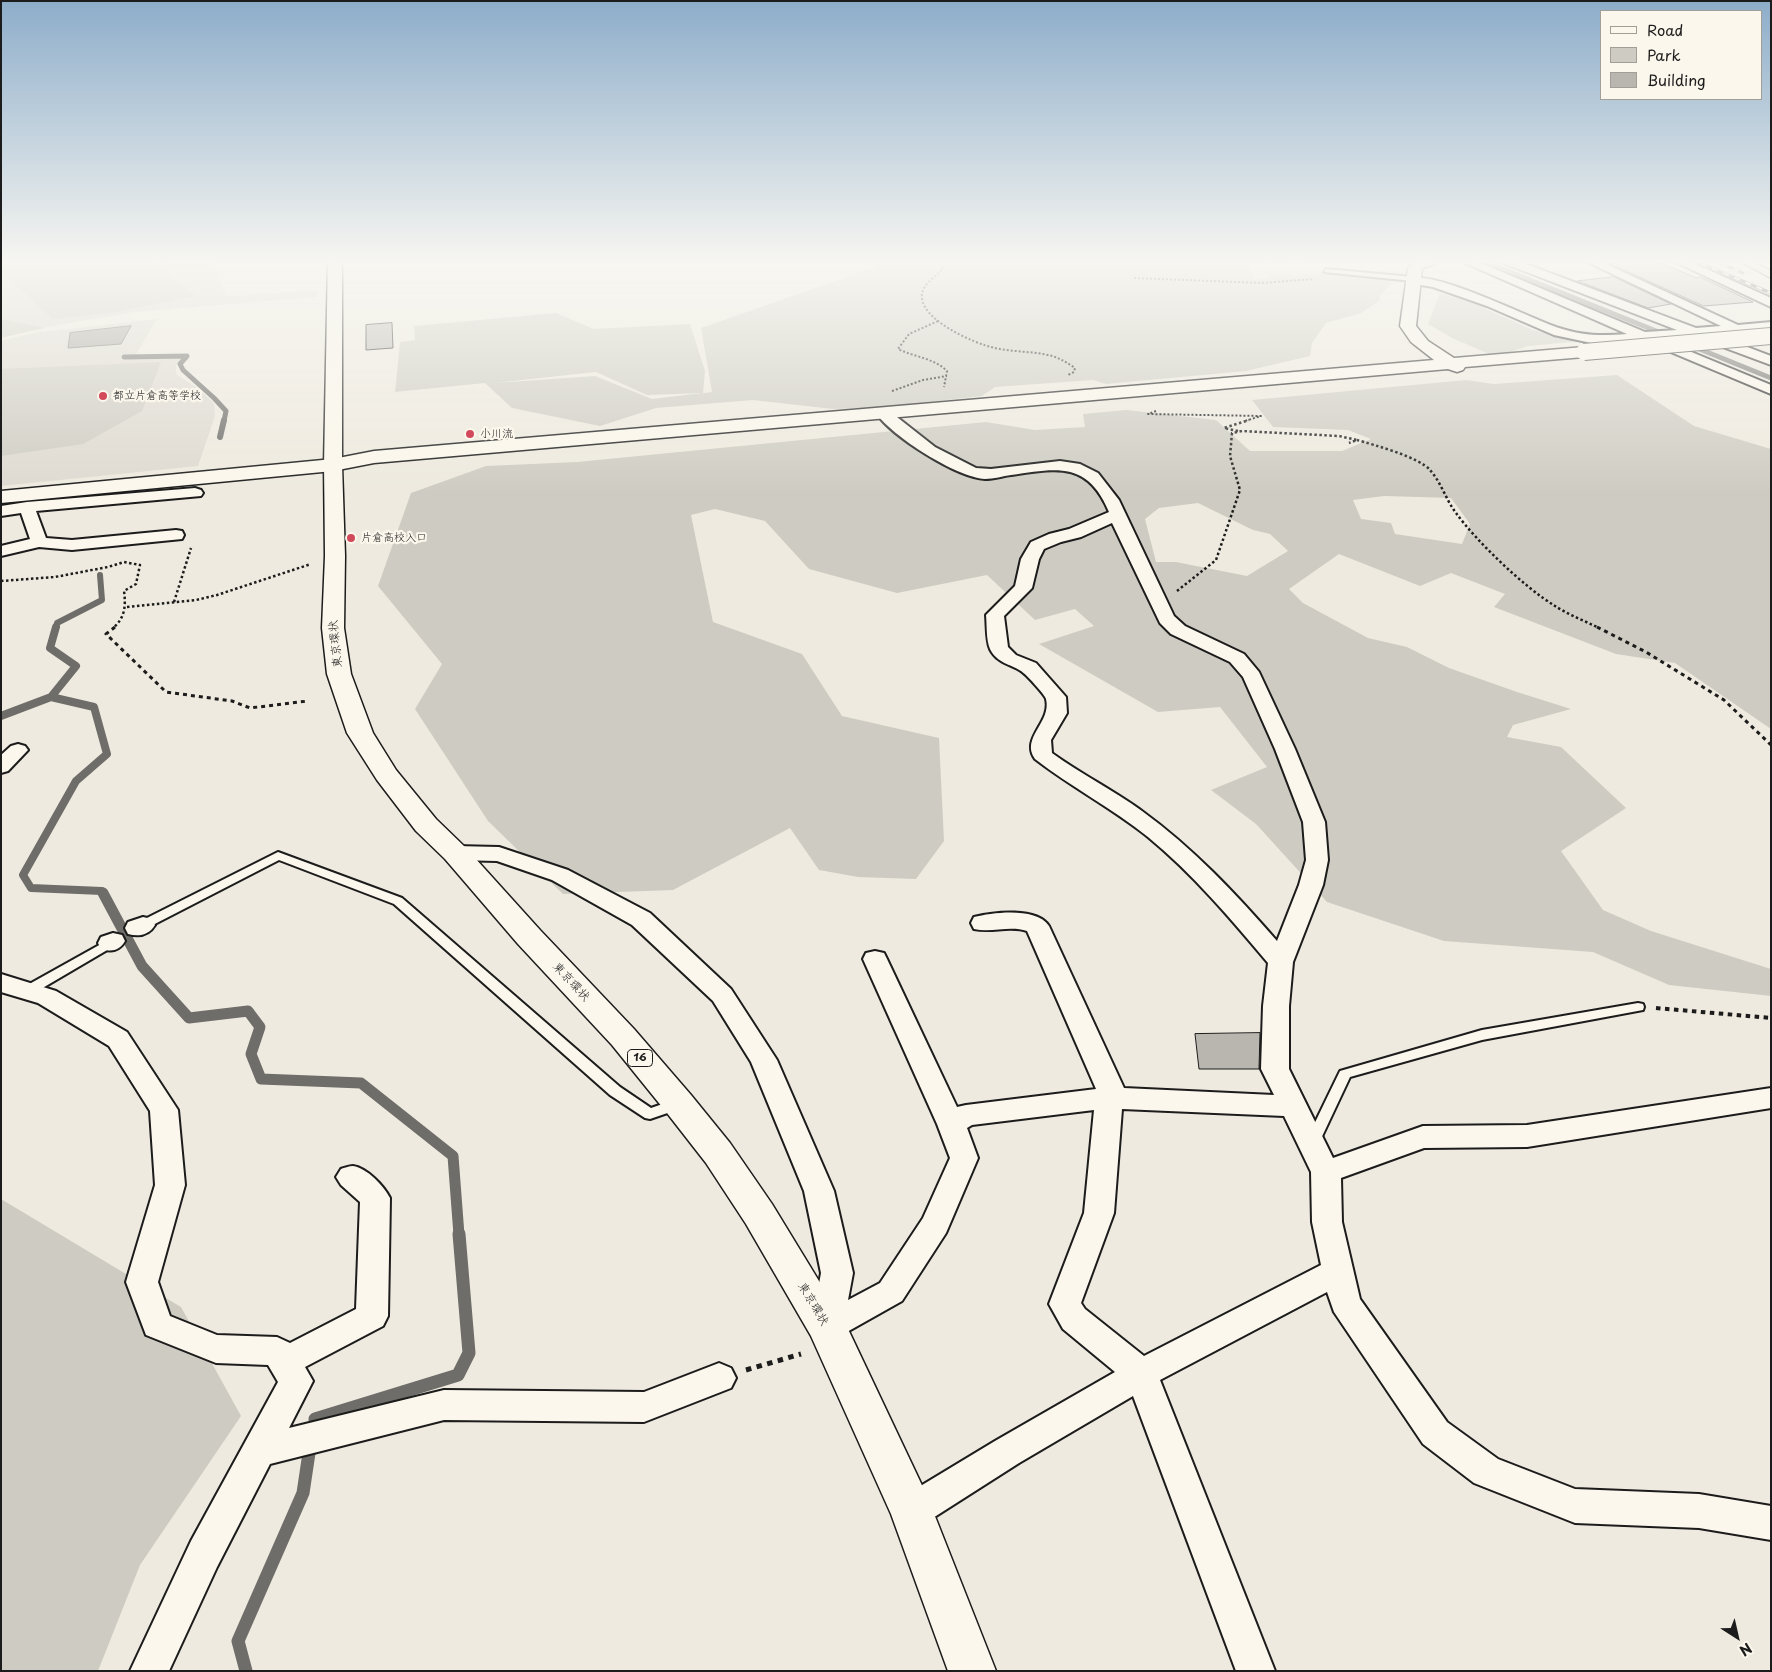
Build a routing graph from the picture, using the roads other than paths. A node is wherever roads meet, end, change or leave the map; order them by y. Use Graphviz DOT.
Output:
graph roads {
  1 [pos="336,337"];
  2 [pos="1415,337"];
  3 [pos="1581,337"];
  4 [pos="1638,337"];
  5 [pos="1650,337"];
  6 [pos="1707,337"];
  7 [pos="1762,337"];
  8 [pos="1771,344"];
  9 [pos="1590,356"];
  10 [pos="1771,361"];
  11 [pos="1457,367"];
  12 [pos="1771,390"];
  13 [pos="887,416"];
  14 [pos="333,465"];
  15 [pos="195,493"];
  16 [pos="1,497"];
  17 [pos="27,507"];
  18 [pos="1,511"];
  19 [pos="1118,514"];
  20 [pos="176,535"];
  21 [pos="38,542"];
  22 [pos="1,551"];
  23 [pos="18,750"];
  24 [pos="1,767"];
  25 [pos="455,853"];
  26 [pos="983,922"];
  27 [pos="875,959"];
  28 [pos="1281,962"];
  29 [pos="1,984"];
  30 [pos="29,990"];
  31 [pos="1638,1007"];
  32 [pos="1109,1098"];
  33 [pos="1771,1098"];
  34 [pos="679,1104"];
  35 [pos="1294,1106"];
  36 [pos="951,1124"];
  37 [pos="1312,1143"];
  38 [pos="1326,1172"];
  39 [pos="351,1177"];
  40 [pos="1337,1272"];
  41 [pos="827,1327"];
  42 [pos="284,1362"];
  43 [pos="1140,1374"];
  44 [pos="718,1378"];
  45 [pos="259,1452"];
  46 [pos="912,1512"];
  47 [pos="1771,1524"];
  48 [pos="149,1671"];
  49 [pos="972,1671"];
  50 [pos="1256,1671"];
  1 -- 14 [label="main road, 東京環状 / 16"];
  2 -- 11 [label="main road"];
  3 -- 4 [label="street"];
  5 -- 12 [label="street"];
  6 -- 10 [label="street"];
  7 -- 9 [label="main road, bridge"];
  8 -- 9 [label="main road"];
  9 -- 11 [label="main road"];
  11 -- 13 [label="main road"];
  13 -- 14 [label="main road"];
  13 -- 19 [label="street"];
  14 -- 16 [label="main road"];
  14 -- 25 [label="main road, 東京環状 / 16"];
  15 -- 17 [label="street"];
  17 -- 18 [label="street"];
  17 -- 21 [label="street"];
  19 -- 28 [label="street"];
  19 -- 28 [label="street"];
  20 -- 21 [label="street"];
  21 -- 22 [label="street"];
  23 -- 24 [label="street"];
  25 -- 34 [label="main road, 東京環状 / 16"];
  25 -- 41 [label="street"];
  26 -- 32 [label="street"];
  27 -- 36 [label="street"];
  28 -- 35 [label="street"];
  29 -- 30 [label="street"];
  30 -- 34 [label="lane"];
  30 -- 42 [label="street"];
  31 -- 37 [label="lane"];
  32 -- 35 [label="street"];
  32 -- 36 [label="street"];
  32 -- 43 [label="street"];
  33 -- 38 [label="street"];
  34 -- 41 [label="main road, 東京環状 / 16"];
  35 -- 37 [label="street"];
  36 -- 41 [label="street"];
  37 -- 38 [label="street"];
  38 -- 40 [label="street"];
  39 -- 42 [label="street"];
  40 -- 43 [label="street"];
  40 -- 47 [label="street"];
  41 -- 46 [label="main road, 東京環状 / 16"];
  42 -- 45 [label="street"];
  43 -- 46 [label="street"];
  43 -- 50 [label="street"];
  44 -- 45 [label="street"];
  45 -- 48 [label="street"];
  46 -- 49 [label="main road, 東京環状 / 16"];
}
